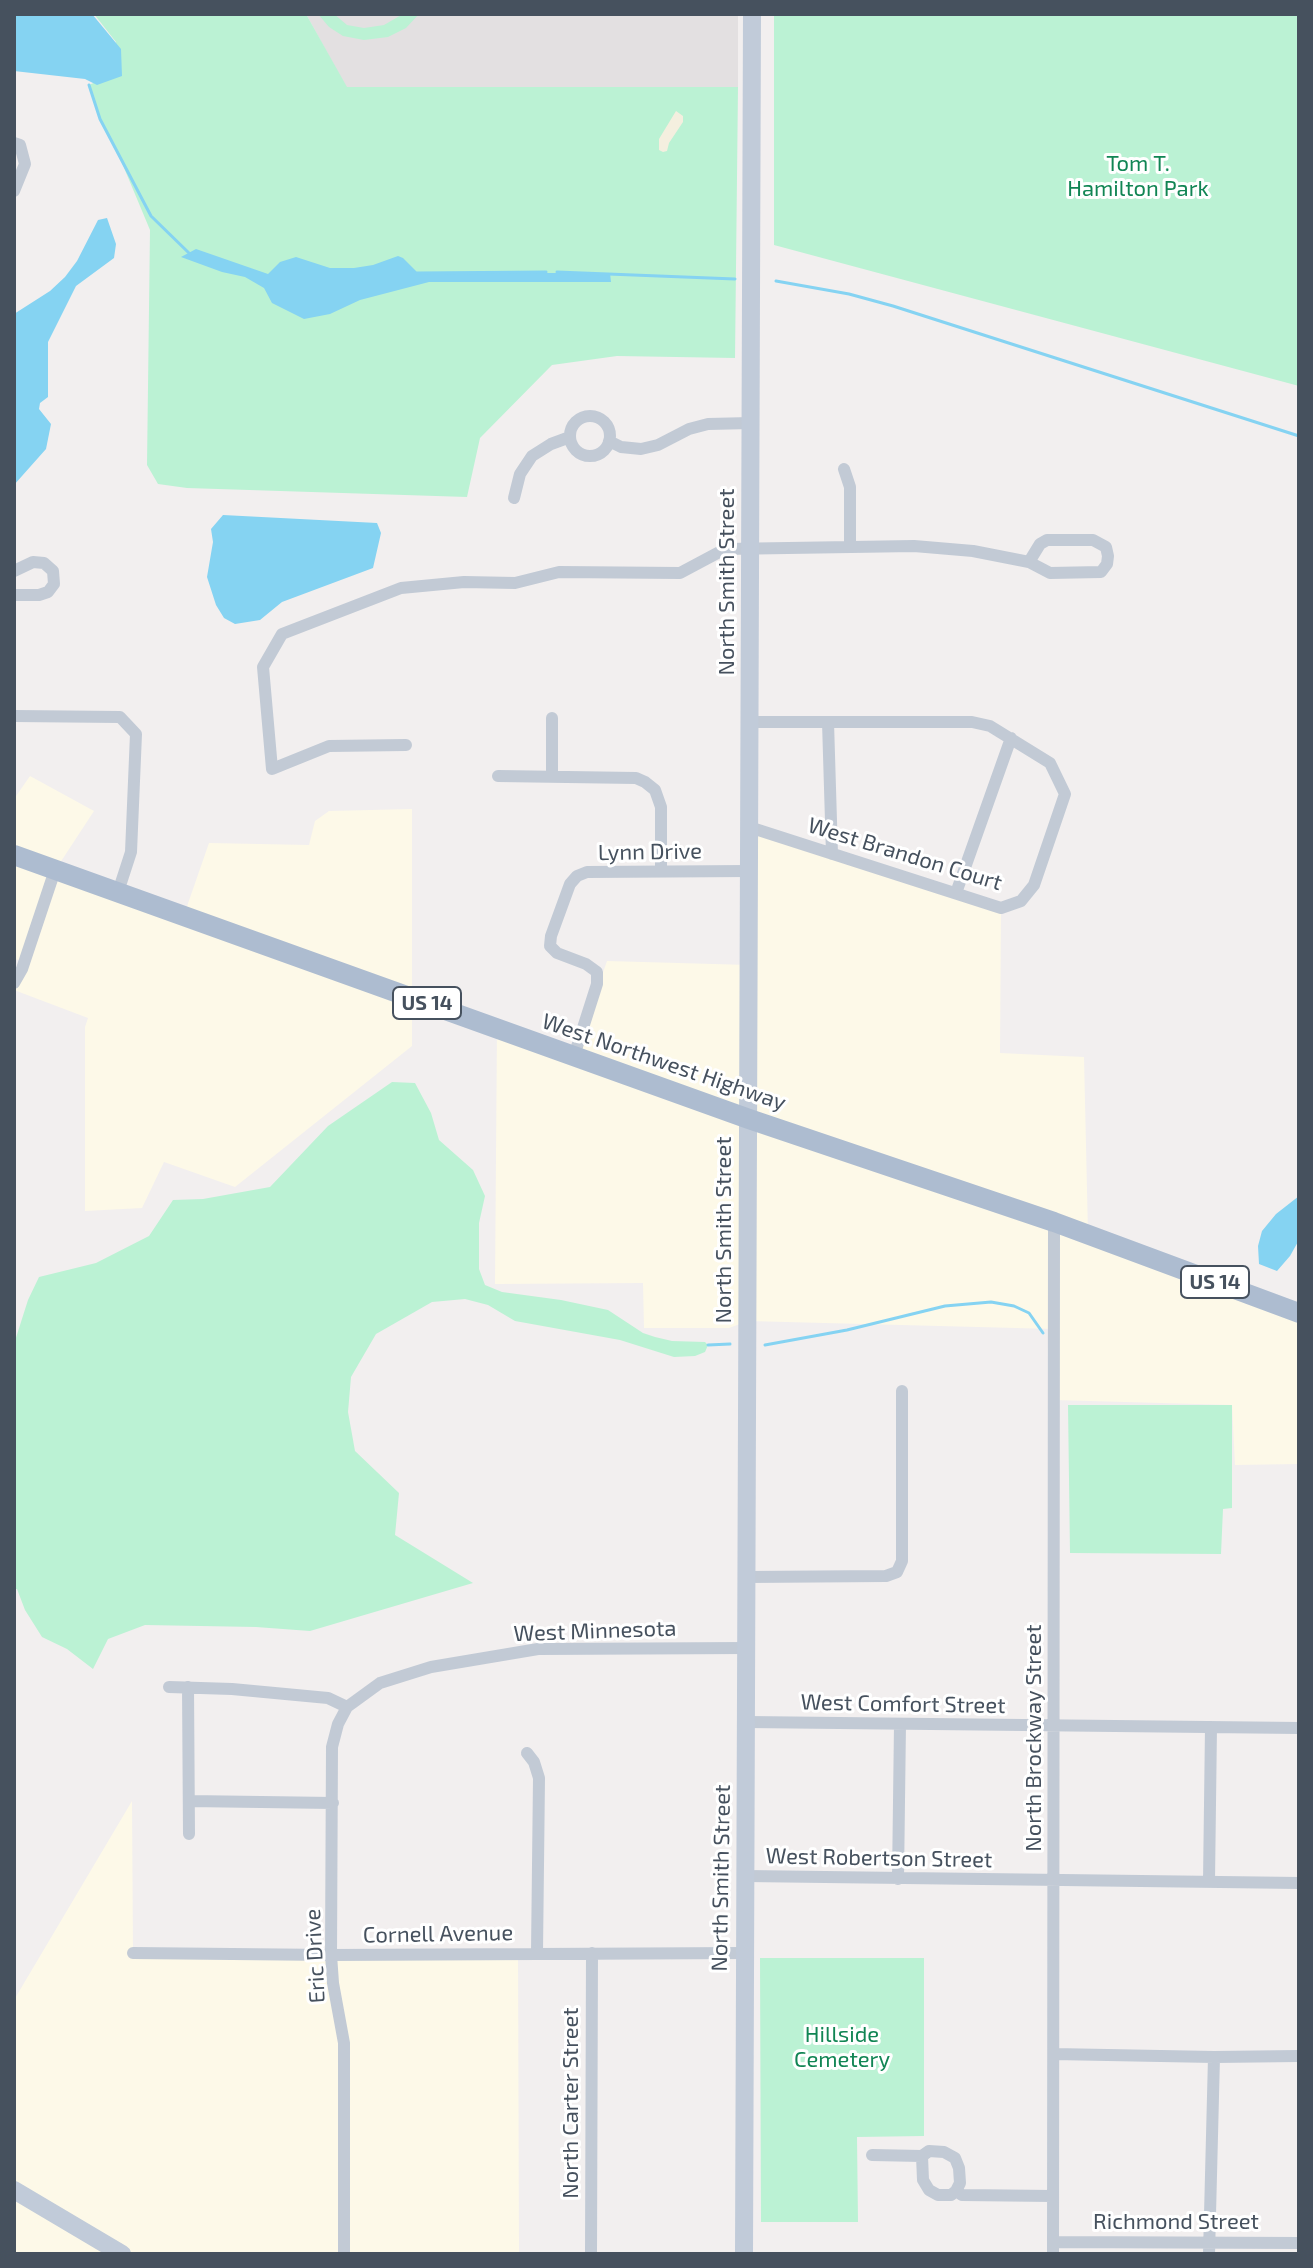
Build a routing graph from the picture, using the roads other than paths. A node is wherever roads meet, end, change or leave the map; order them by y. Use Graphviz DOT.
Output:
graph roads {
  1 [pos="752,14"];
  2 [pos="14,143"];
  3 [pos="14,191"];
  4 [pos="751,423"];
  5 [pos="570,437"];
  6 [pos="609,441"];
  7 [pos="844,469"];
  8 [pos="514,498"];
  9 [pos="850,546"];
  10 [pos="752,548"];
  11 [pos="1029,562"];
  12 [pos="14,571"];
  13 [pos="14,595"];
  14 [pos="14,716"];
  15 [pos="552,718"];
  16 [pos="750,722"];
  17 [pos="828,722"];
  18 [pos="1011,738"];
  19 [pos="406,745"];
  20 [pos="498,776"];
  21 [pos="552,777"];
  22 [pos="749,827"];
  23 [pos="832,854"];
  24 [pos="14,855"];
  25 [pos="55,870"];
  26 [pos="661,871"];
  27 [pos="749,871"];
  28 [pos="118,892"];
  29 [pos="956,893"];
  30 [pos="14,983"];
  31 [pos="574,1056"];
  32 [pos="749,1119"];
  33 [pos="1054,1222"];
  34 [pos="1299,1313"];
  35 [pos="902,1391"];
  36 [pos="747,1577"];
  37 [pos="747,1648"];
  38 [pos="169,1687"];
  39 [pos="188,1687"];
  40 [pos="347,1707"];
  41 [pos="747,1722"];
  42 [pos="900,1724"];
  43 [pos="1054,1726"];
  44 [pos="1211,1727"];
  45 [pos="1299,1728"];
  46 [pos="527,1753"];
  47 [pos="189,1801"];
  48 [pos="333,1803"];
  49 [pos="189,1834"];
  50 [pos="746,1876"];
  51 [pos="898,1879"];
  52 [pos="1054,1881"];
  53 [pos="1209,1881"];
  54 [pos="1299,1883"];
  55 [pos="537,1952"];
  56 [pos="133,1953"];
  57 [pos="592,1953"];
  58 [pos="744,1953"];
  59 [pos="331,1955"];
  60 [pos="1054,2054"];
  61 [pos="1299,2056"];
  62 [pos="1214,2057"];
  63 [pos="872,2155"];
  64 [pos="922,2156"];
  65 [pos="14,2190"];
  66 [pos="956,2191"];
  67 [pos="1053,2196"];
  68 [pos="1299,2243"];
  69 [pos="1053,2248"];
  70 [pos="1209,2248"];
  71 [pos="122,2254"];
  72 [pos="344,2254"];
  73 [pos="591,2254"];
  74 [pos="744,2254"];
  1 -- 4 [label="street, North Smith Street"];
  2 -- 3 [label="street"];
  4 -- 6 [label="street"];
  4 -- 10 [label="street, North Smith Street"];
  5 -- 6 [label="street"];
  5 -- 6 [label="street"];
  5 -- 8 [label="street"];
  7 -- 9 [label="street"];
  9 -- 10 [label="street"];
  9 -- 11 [label="street"];
  10 -- 16 [label="street, North Smith Street"];
  10 -- 19 [label="street"];
  11 -- 11 [label="street"];
  12 -- 13 [label="street"];
  14 -- 28 [label="street"];
  15 -- 21 [label="street"];
  16 -- 17 [label="street, West Brandon Court"];
  16 -- 22 [label="street, North Smith Street"];
  17 -- 18 [label="street, West Brandon Court"];
  17 -- 23 [label="street"];
  18 -- 29 [label="street"];
  18 -- 29 [label="street, West Brandon Court"];
  20 -- 21 [label="street"];
  21 -- 26 [label="street"];
  22 -- 23 [label="street, West Brandon Court"];
  22 -- 27 [label="street, North Smith Street"];
  23 -- 29 [label="street, West Brandon Court"];
  24 -- 25 [label="main road, West Northwest Highway / US 14"];
  25 -- 28 [label="main road, West Northwest Highway / US 14"];
  25 -- 30 [label="street"];
  26 -- 27 [label="street, Lynn Drive"];
  26 -- 31 [label="street, Lynn Drive"];
  27 -- 32 [label="street, North Smith Street"];
  28 -- 31 [label="main road, West Northwest Highway / US 14"];
  31 -- 32 [label="main road, West Northwest Highway / US 14"];
  32 -- 33 [label="main road, West Northwest Highway / US 14"];
  32 -- 36 [label="street, North Smith Street"];
  33 -- 34 [label="main road, West Northwest Highway / US 14"];
  33 -- 43 [label="street, North Brockway Street"];
  35 -- 36 [label="street"];
  36 -- 37 [label="street, North Smith Street"];
  37 -- 40 [label="street, West Minnesota"];
  37 -- 41 [label="street, North Smith Street"];
  38 -- 39 [label="street"];
  39 -- 40 [label="street"];
  39 -- 47 [label="street"];
  40 -- 48 [label="street, Eric Drive"];
  41 -- 42 [label="street, West Comfort Street"];
  41 -- 50 [label="street, North Smith Street"];
  42 -- 43 [label="street, West Comfort Street"];
  42 -- 51 [label="street"];
  43 -- 44 [label="street, West Comfort Street"];
  43 -- 52 [label="street, North Brockway Street"];
  44 -- 45 [label="street, West Comfort Street"];
  44 -- 53 [label="street"];
  46 -- 55 [label="street"];
  47 -- 48 [label="street"];
  47 -- 49 [label="street"];
  48 -- 59 [label="street, Eric Drive"];
  50 -- 51 [label="street, West Robertson Street"];
  50 -- 58 [label="street, North Smith Street"];
  51 -- 52 [label="street, West Robertson Street"];
  52 -- 53 [label="street, West Robertson Street"];
  52 -- 60 [label="street, North Brockway Street"];
  53 -- 54 [label="street, West Robertson Street"];
  55 -- 57 [label="street, Cornell Avenue"];
  55 -- 59 [label="street, Cornell Avenue"];
  56 -- 59 [label="street, Cornell Avenue"];
  57 -- 58 [label="street, Cornell Avenue"];
  57 -- 73 [label="street, North Carter Street"];
  58 -- 74 [label="street, North Smith Street"];
  59 -- 72 [label="street, Eric Drive"];
  60 -- 62 [label="street"];
  60 -- 67 [label="street, North Brockway Street"];
  61 -- 62 [label="street"];
  62 -- 70 [label="street"];
  63 -- 64 [label="street"];
  64 -- 66 [label="street"];
  64 -- 66 [label="street"];
  65 -- 71 [label="street"];
  66 -- 67 [label="street"];
  67 -- 69 [label="street, North Brockway Street"];
  68 -- 70 [label="street, Richmond Street"];
  69 -- 70 [label="street, Richmond Street"];
}
